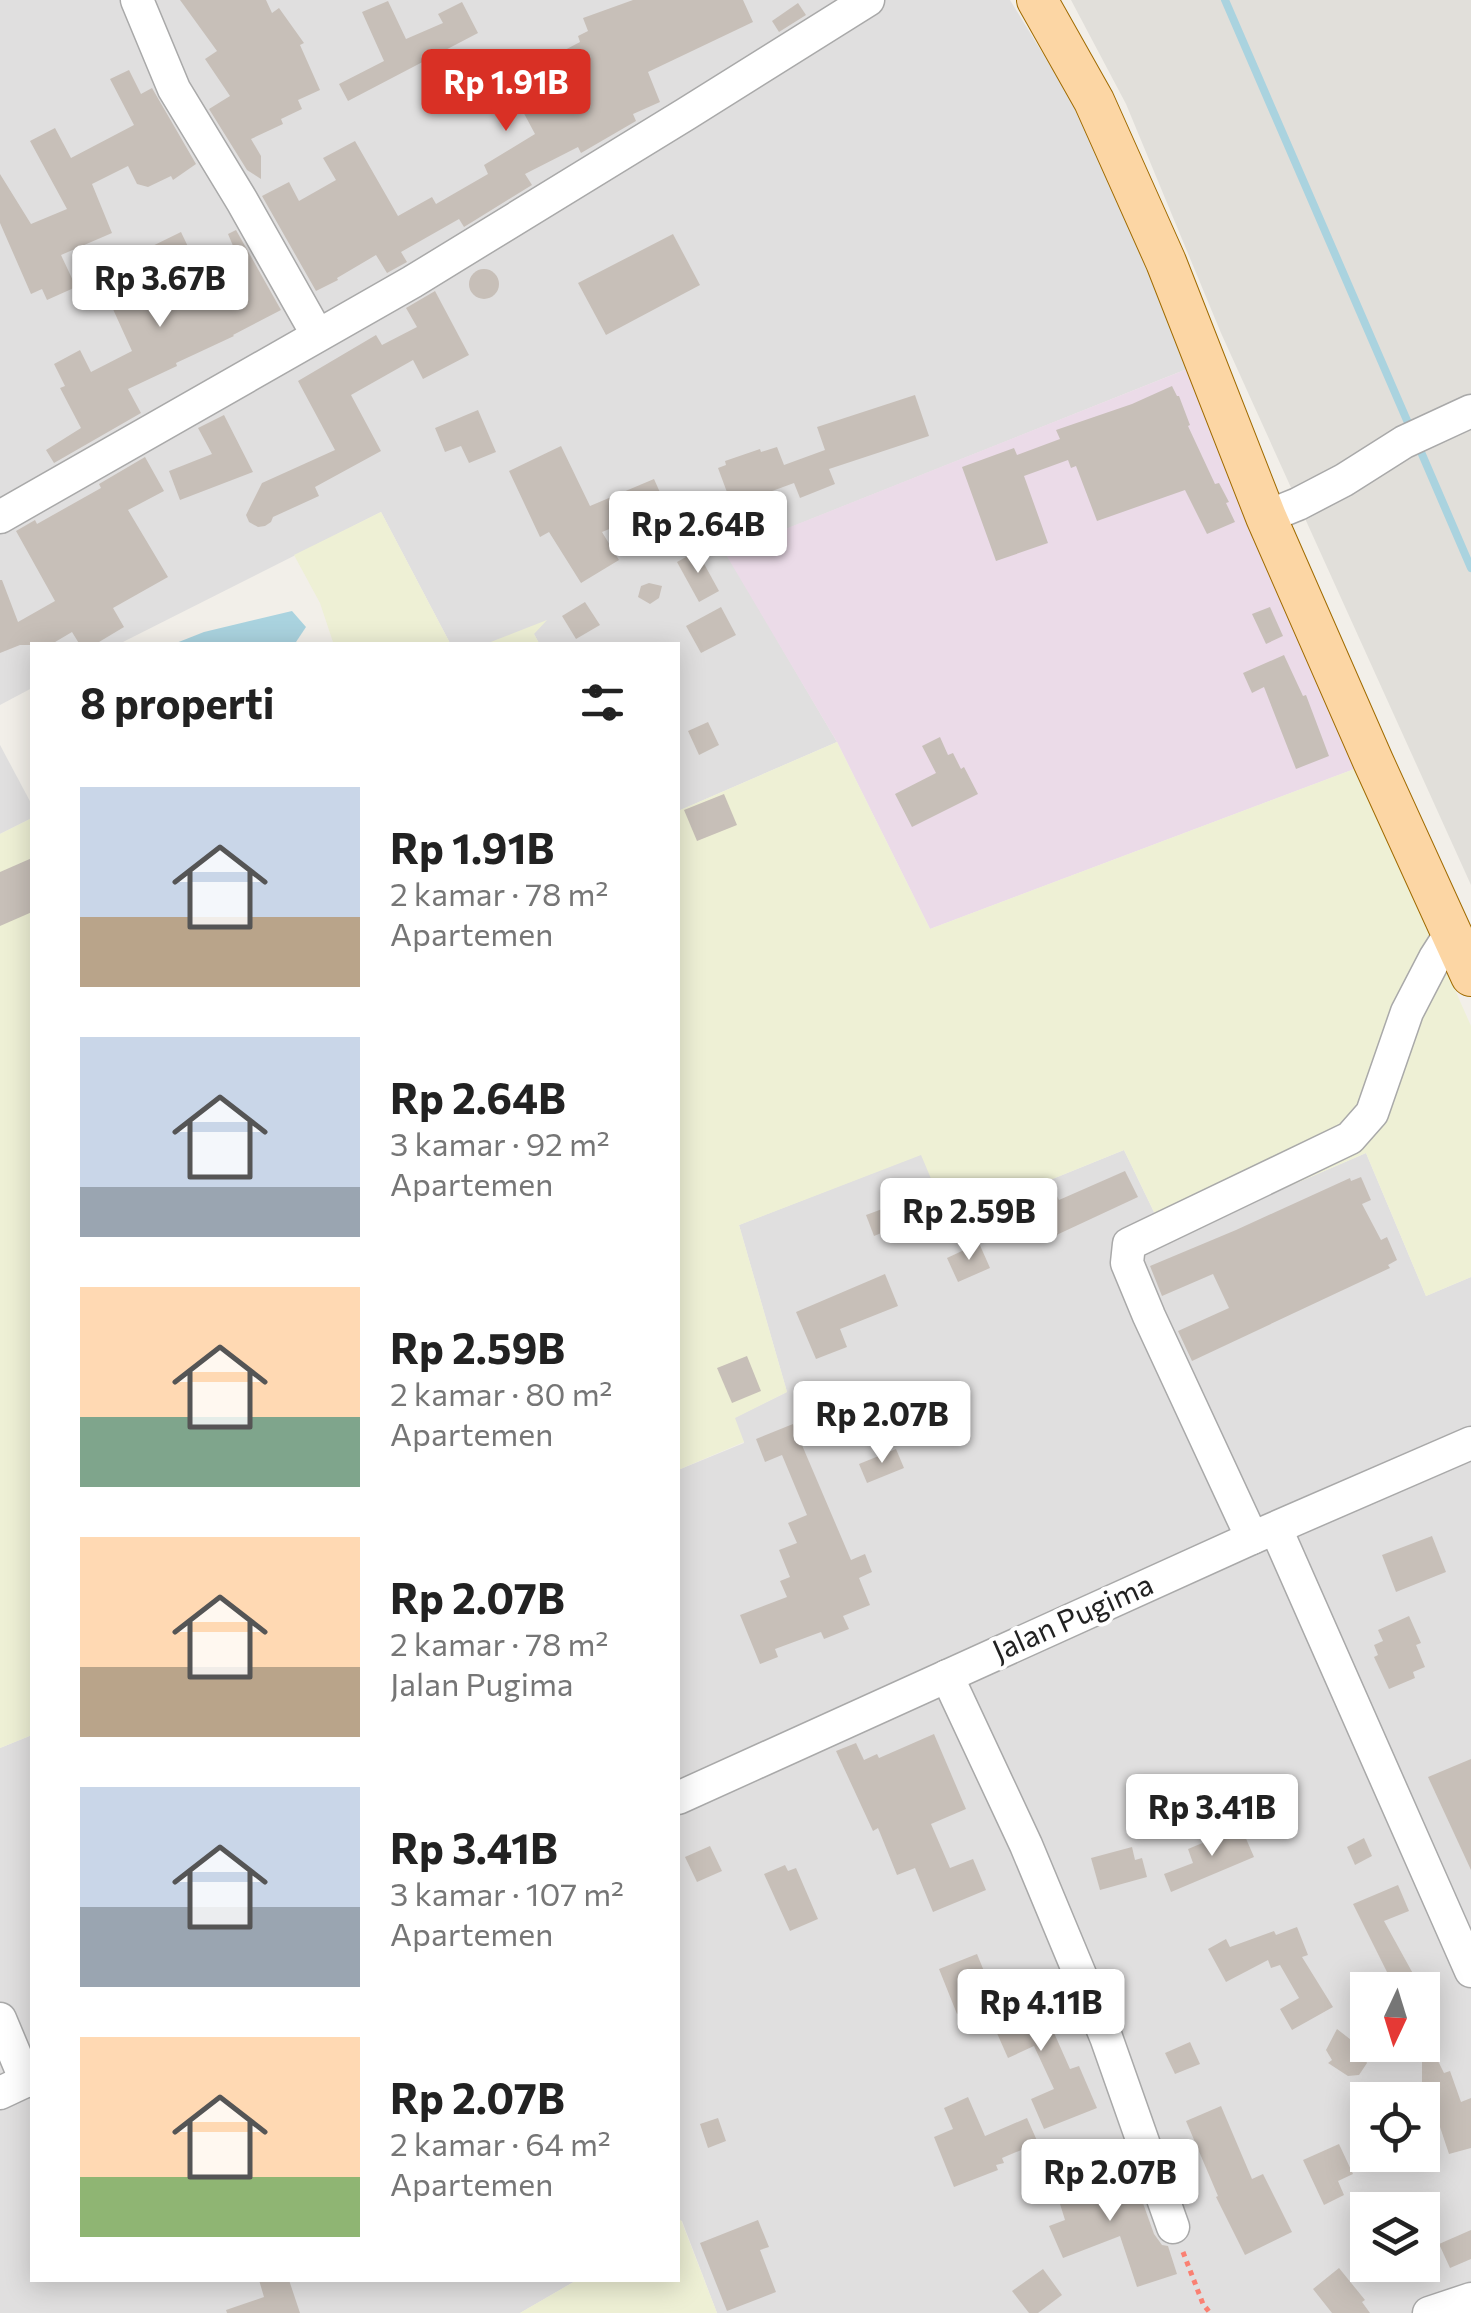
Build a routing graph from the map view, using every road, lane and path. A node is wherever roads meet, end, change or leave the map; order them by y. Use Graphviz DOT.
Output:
graph roads {
  1 [pos="138,0"];
  2 [pos="868,0"];
  3 [pos="1038,0"];
  4 [pos="317,334"];
  5 [pos="1471,411"];
  6 [pos="0,517"];
  7 [pos="1266,517"];
  8 [pos="1452,933"];
  9 [pos="1471,976"];
  10 [pos="1471,1443"];
  11 [pos="1264,1533"];
  12 [pos="947,1676"];
  13 [pos="680,1797"];
  14 [pos="1471,1971"];
  15 [pos="0,2019"];
  16 [pos="20,2084"];
  17 [pos="1173,2227"];
  18 [pos="1471,2299"];
  19 [pos="1210,2313"];
  20 [pos="1429,2313"];
  1 -- 4 [label="street"];
  2 -- 4 [label="street"];
  3 -- 7 [label="main road"];
  4 -- 6 [label="street"];
  5 -- 7 [label="street"];
  7 -- 8 [label="main road"];
  8 -- 9 [label="main road"];
  8 -- 11 [label="street"];
  10 -- 11 [label="street, Jalan Pugima"];
  11 -- 12 [label="street, Jalan Pugima"];
  11 -- 14 [label="street"];
  12 -- 13 [label="street, Jalan Pugima"];
  12 -- 17 [label="street"];
  15 -- 16 [label="street"];
  17 -- 19 [label="path"];
  18 -- 20 [label="street"];
}
